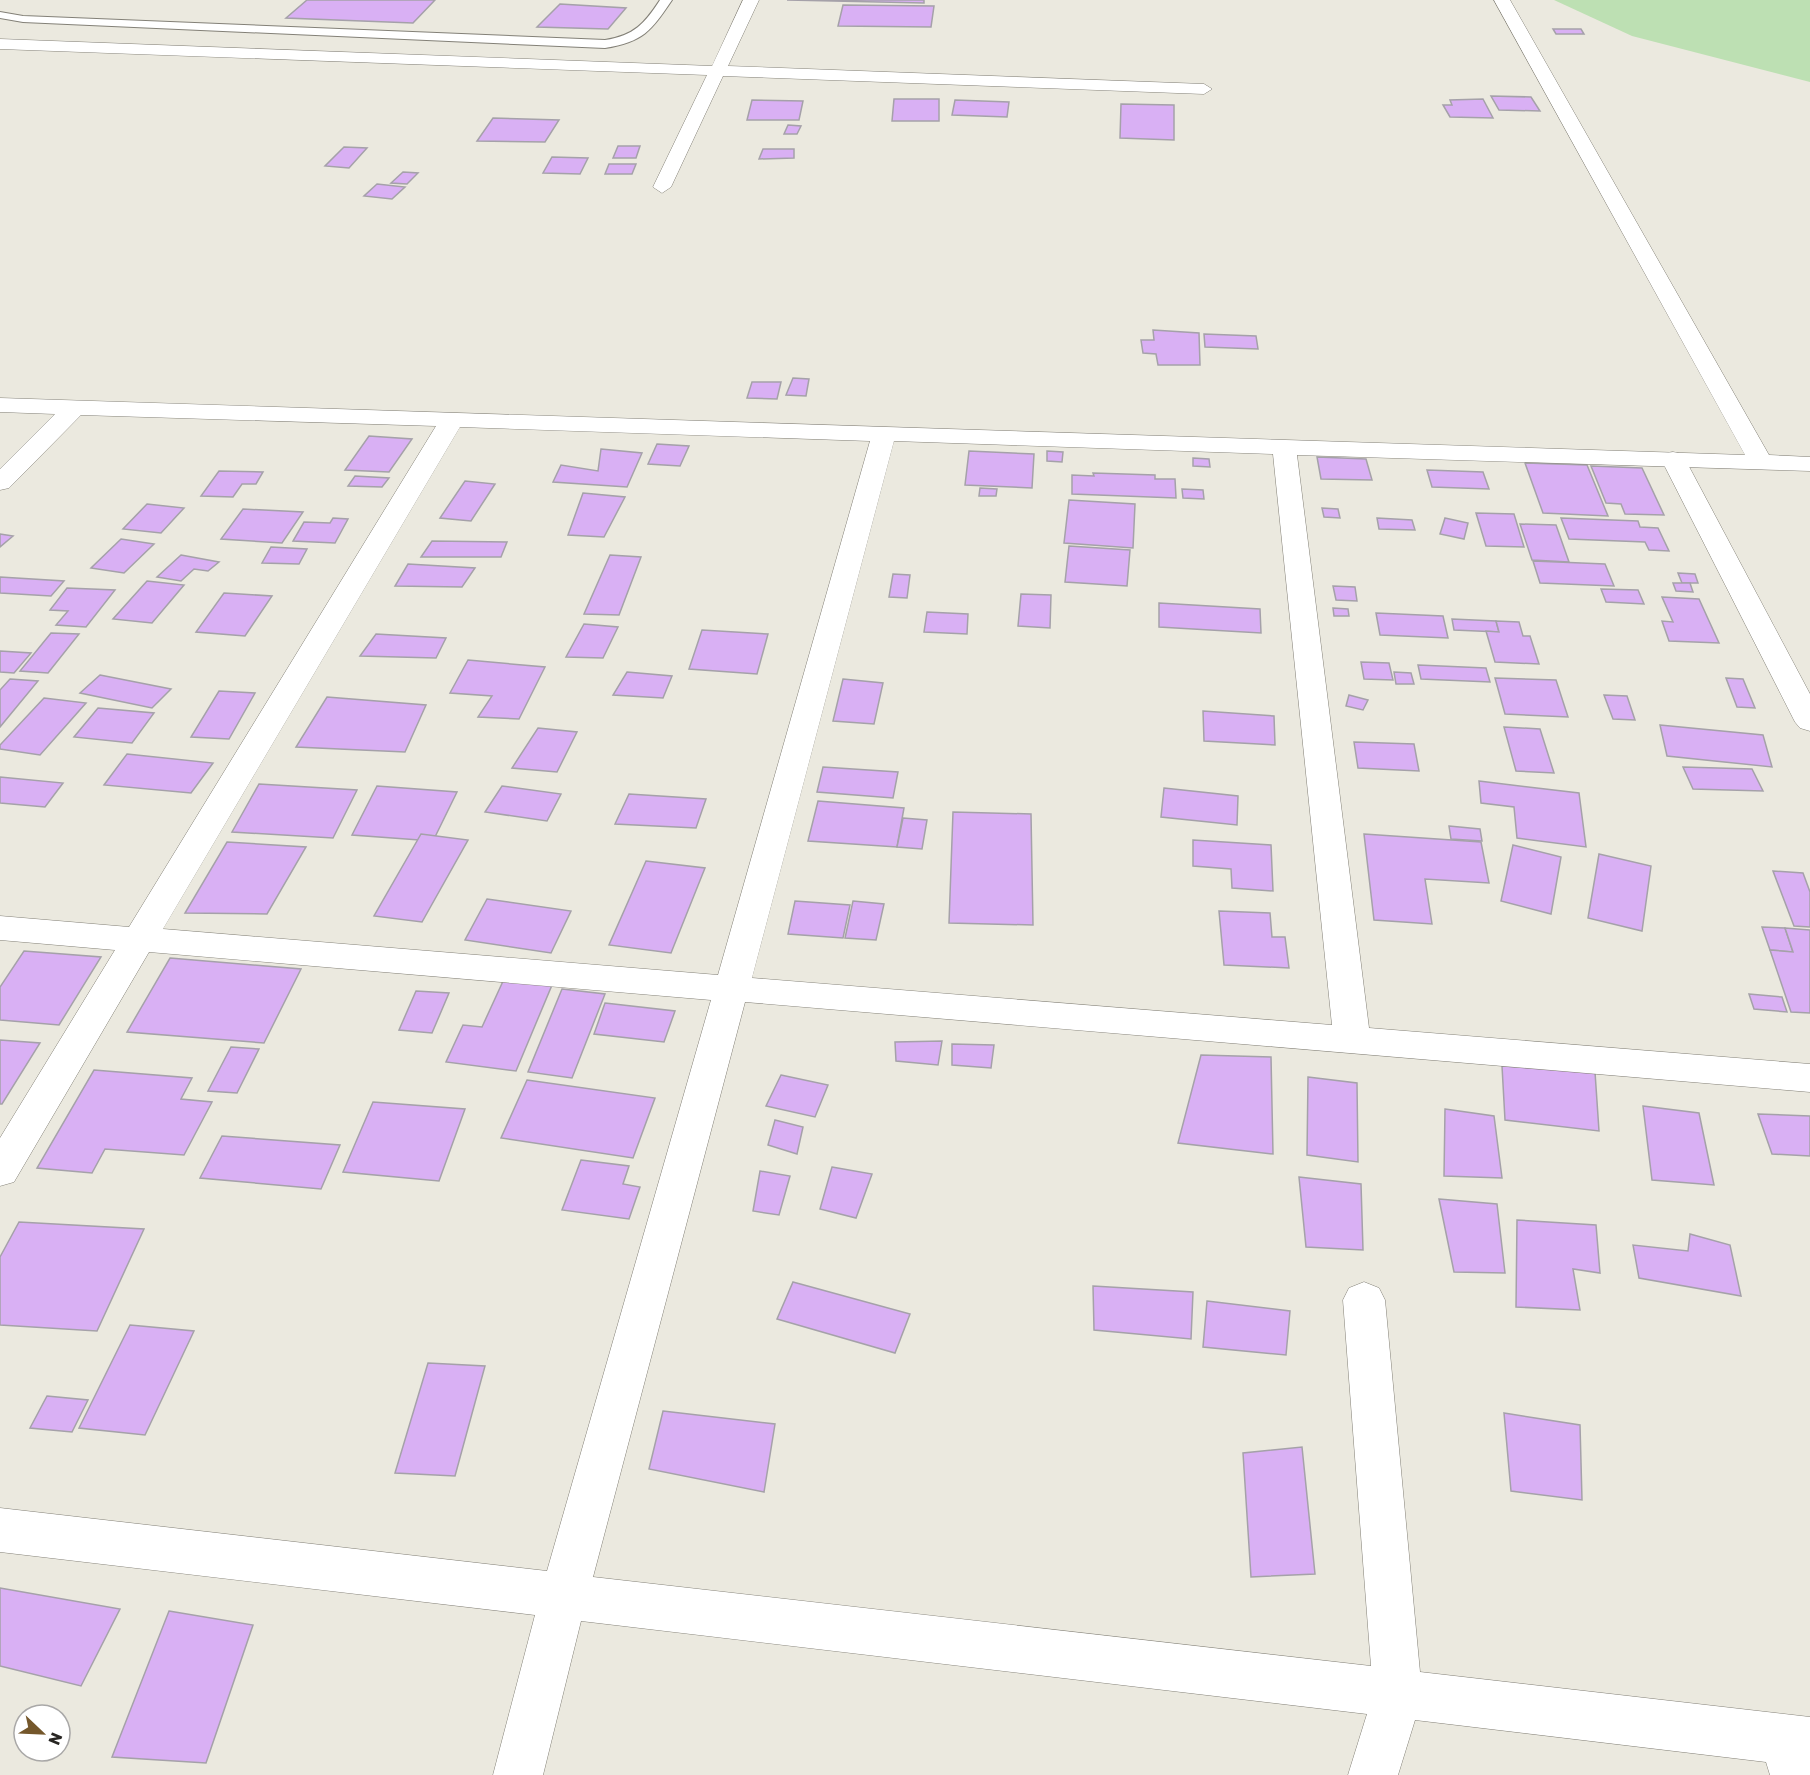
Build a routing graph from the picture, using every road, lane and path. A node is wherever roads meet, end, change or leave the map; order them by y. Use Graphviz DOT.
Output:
graph roads {
  1 [pos="666,0"];
  2 [pos="751,0"];
  3 [pos="1502,0"];
  4 [pos="0,15"];
  5 [pos="0,44"];
  6 [pos="717,71"];
  7 [pos="1204,89"];
  8 [pos="662,187"];
  9 [pos="0,405"];
  10 [pos="74,408"];
  11 [pos="452,420"];
  12 [pos="884,434"];
  13 [pos="1284,447"];
  14 [pos="1673,459"];
  15 [pos="1761,462"];
  16 [pos="1810,464"];
  17 [pos="0,483"];
  18 [pos="1810,722"];
  19 [pos="0,928"];
  20 [pos="139,940"];
  21 [pos="731,989"];
  22 [pos="1352,1040"];
  23 [pos="1810,1078"];
  24 [pos="0,1171"];
  25 [pos="1364,1300"];
  26 [pos="0,1530"];
  27 [pos="564,1596"];
  28 [pos="1398,1694"];
  29 [pos="1797,1752"];
  30 [pos="518,1775"];
  31 [pos="1373,1775"];
  1 -- 4 [label="lane"];
  2 -- 6 [label="street"];
  3 -- 15 [label="street"];
  5 -- 6 [label="street"];
  6 -- 7 [label="street"];
  6 -- 8 [label="street"];
  9 -- 10 [label="street"];
  10 -- 11 [label="street"];
  10 -- 17 [label="street"];
  11 -- 12 [label="street"];
  11 -- 20 [label="street"];
  12 -- 13 [label="street"];
  12 -- 21 [label="street"];
  13 -- 14 [label="street"];
  13 -- 22 [label="street"];
  14 -- 15 [label="street"];
  14 -- 18 [label="street"];
  15 -- 16 [label="street"];
  19 -- 20 [label="street"];
  20 -- 21 [label="street"];
  20 -- 24 [label="street"];
  21 -- 22 [label="street"];
  21 -- 27 [label="street"];
  22 -- 23 [label="street"];
  25 -- 28 [label="street"];
  26 -- 27 [label="street"];
  27 -- 28 [label="street"];
  27 -- 30 [label="street"];
  28 -- 29 [label="street"];
  28 -- 31 [label="street"];
}
